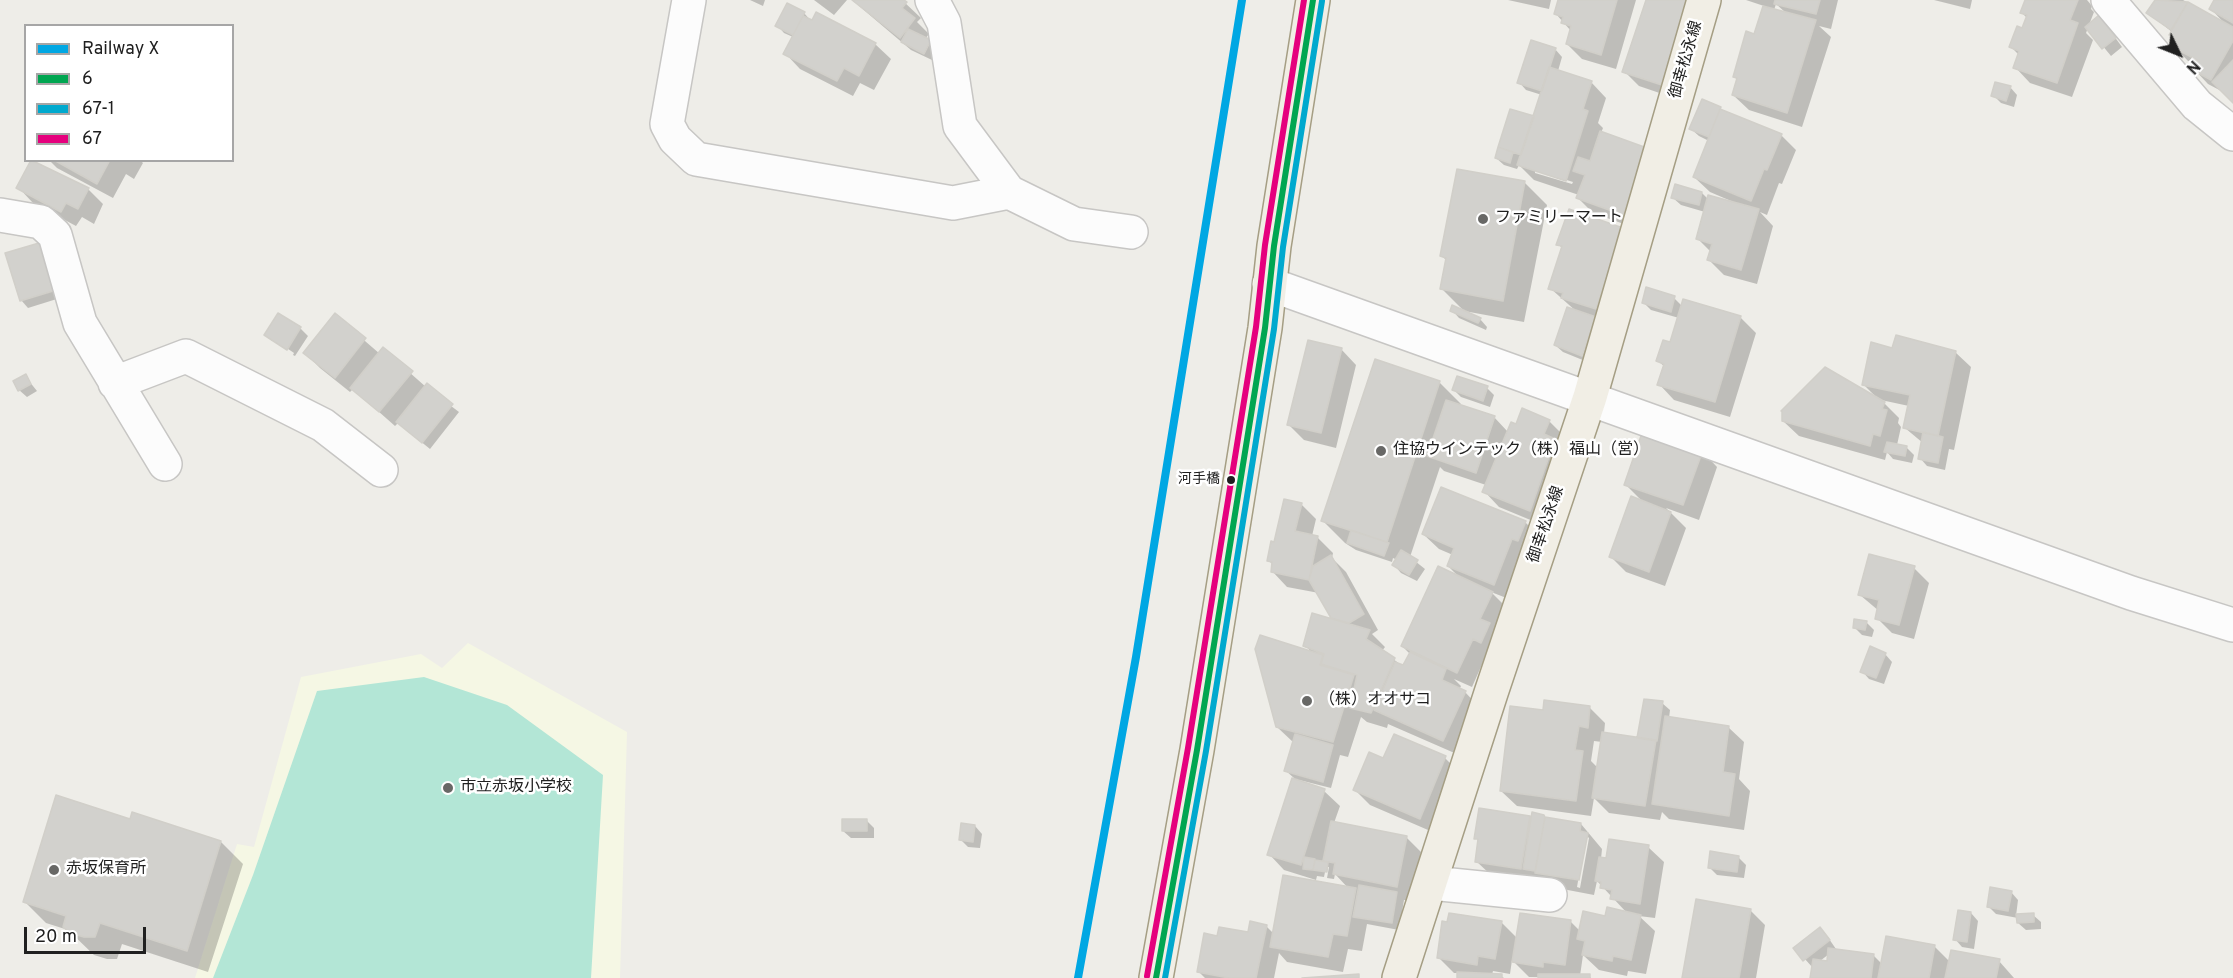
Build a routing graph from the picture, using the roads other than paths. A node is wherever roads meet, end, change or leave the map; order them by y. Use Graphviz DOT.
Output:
graph roads {
  1 [pos="688,0"];
  2 [pos="932,0"];
  3 [pos="1314,0"];
  4 [pos="1704,0"];
  5 [pos="2108,0"];
  6 [pos="2233,134"];
  7 [pos="1009,192"];
  8 [pos="0,215"];
  9 [pos="1131,232"];
  10 [pos="1269,284"];
  11 [pos="115,383"];
  12 [pos="1590,397"];
  13 [pos="165,464"];
  14 [pos="381,470"];
  15 [pos="2233,625"];
  16 [pos="1431,883"];
  17 [pos="1550,896"];
  18 [pos="1156,978"];
  19 [pos="1399,978"];
  1 -- 7 [label="street"];
  2 -- 7 [label="street"];
  3 -- 10 [label="main road"];
  4 -- 12 [label="main road, 御幸松永線"];
  5 -- 6 [label="street"];
  7 -- 9 [label="street"];
  8 -- 11 [label="street"];
  10 -- 12 [label="street"];
  10 -- 18 [label="main road"];
  11 -- 13 [label="street"];
  11 -- 14 [label="street"];
  12 -- 15 [label="street"];
  12 -- 16 [label="main road, 御幸松永線"];
  16 -- 17 [label="street"];
  16 -- 19 [label="main road, 御幸松永線"];
}
